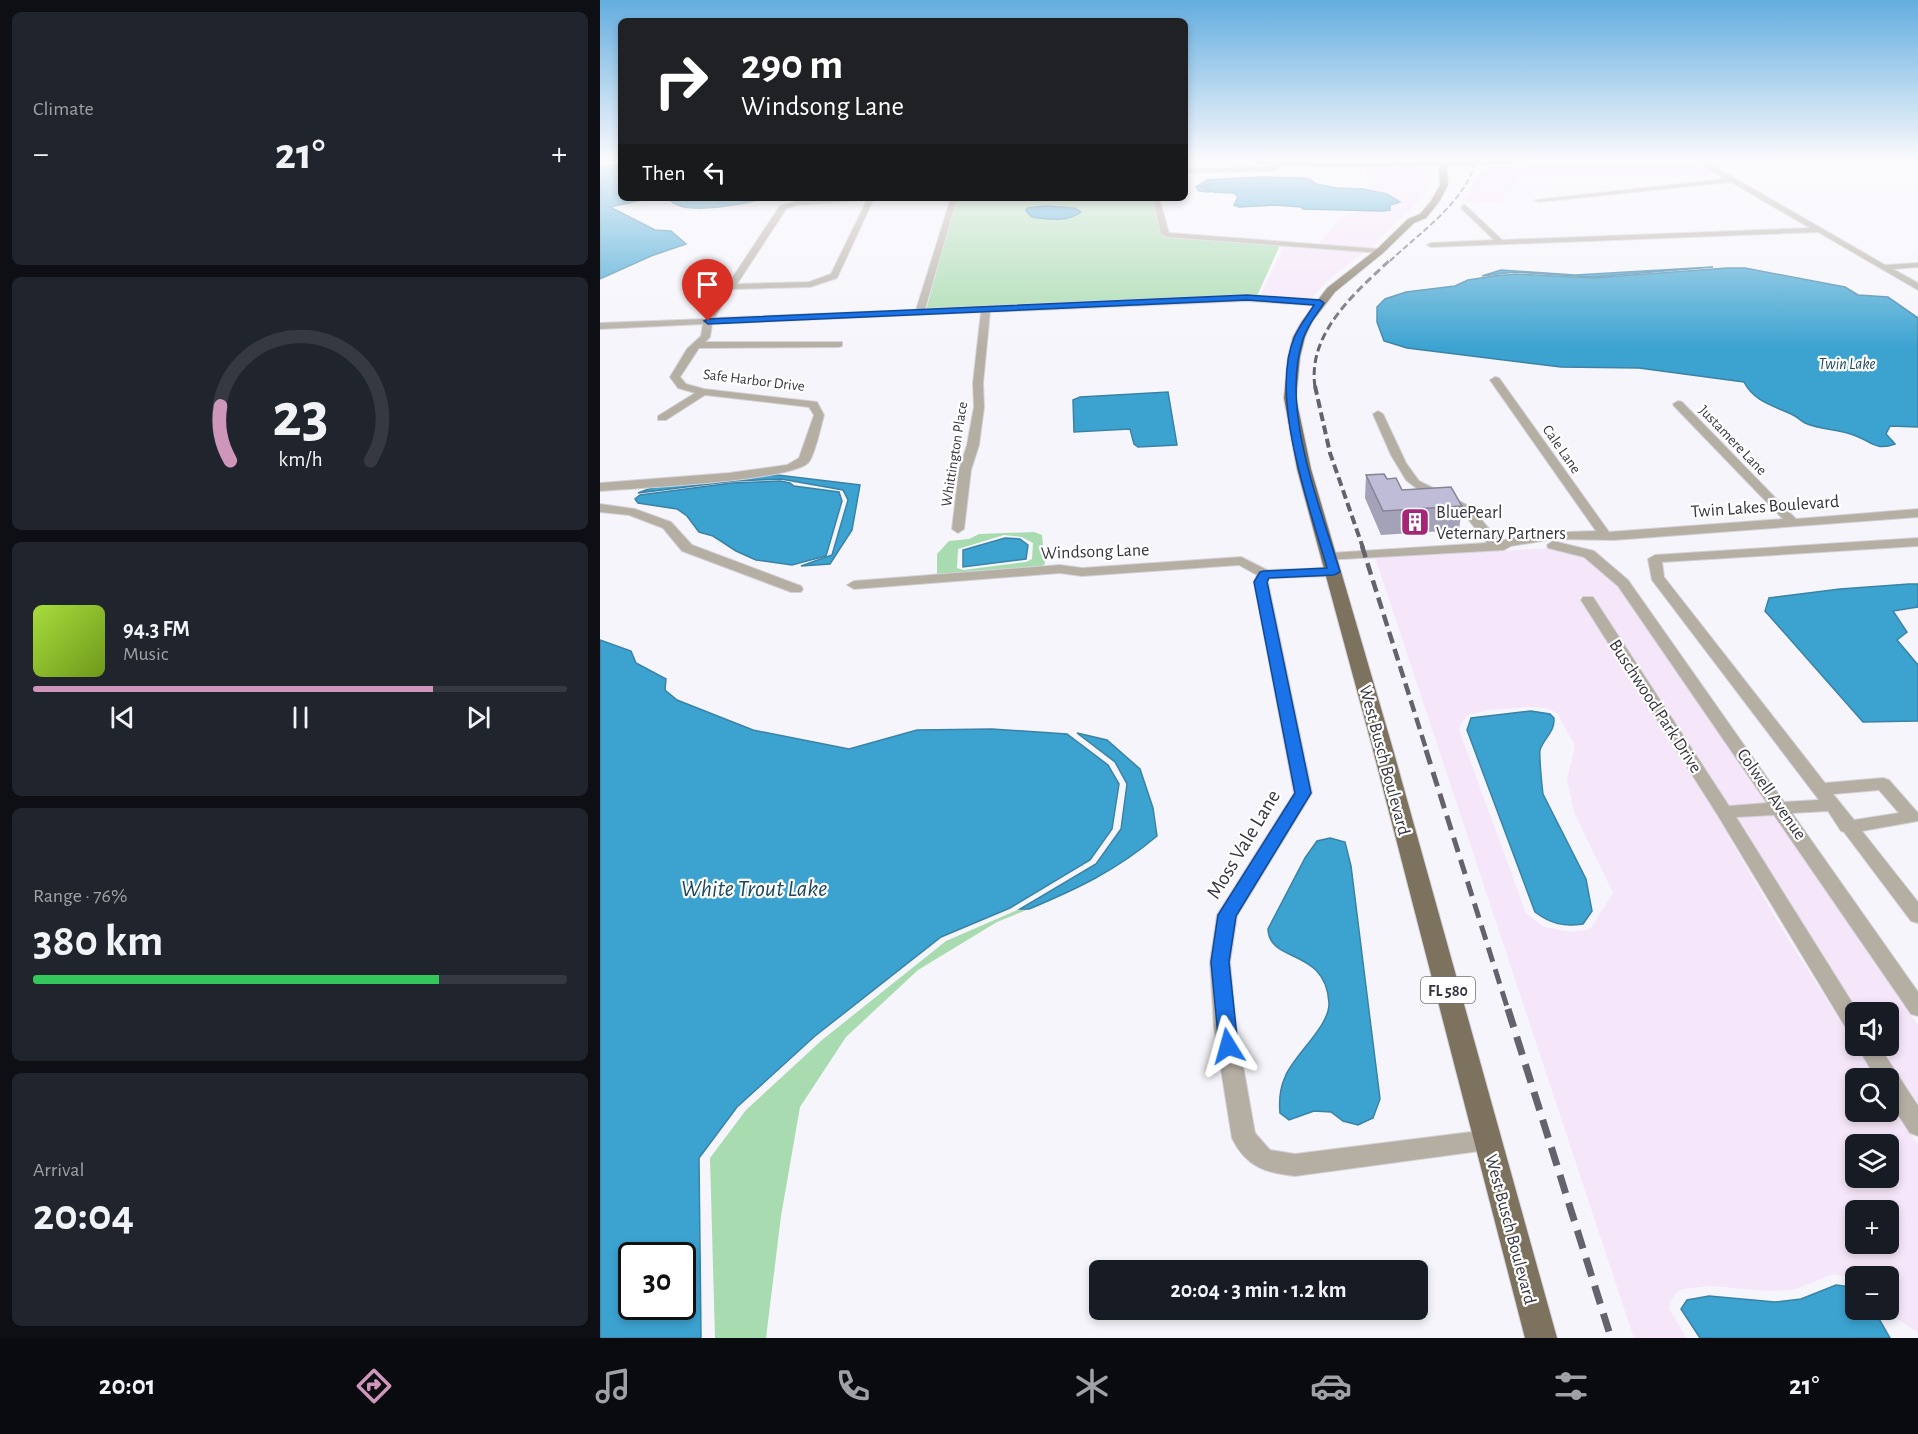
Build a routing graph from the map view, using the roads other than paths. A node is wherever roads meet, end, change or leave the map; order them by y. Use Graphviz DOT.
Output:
graph roads {
  1 [pos="773,223"];
  2 [pos="859,223"];
  3 [pos="946,223"];
  4 [pos="1162,223"];
  5 [pos="1408,223"];
  6 [pos="1481,223"];
  7 [pos="1810,223"];
  8 [pos="1821,230"];
  9 [pos="1501,243"];
  10 [pos="1431,245"];
  11 [pos="1380,251"];
  12 [pos="1918,266"];
  13 [pos="1884,267"];
  14 [pos="730,287"];
  15 [pos="1918,287"];
  16 [pos="1320,303"];
  17 [pos="986,311"];
  18 [pos="920,312"];
  19 [pos="708,321"];
  20 [pos="600,326"];
  21 [pos="839,344"];
  22 [pos="698,345"];
  23 [pos="1495,380"];
  24 [pos="703,392"];
  25 [pos="1678,404"];
  26 [pos="1378,414"];
  27 [pos="663,417"];
  28 [pos="600,487"];
  29 [pos="600,508"];
  30 [pos="1918,513"];
  31 [pos="1792,522"];
  32 [pos="958,530"];
  33 [pos="1609,536"];
  34 [pos="1568,537"];
  35 [pos="1587,542"];
  36 [pos="1918,542"];
  37 [pos="1553,545"];
  38 [pos="1496,546"];
  39 [pos="1332,564"];
  40 [pos="1264,574"];
  41 [pos="1623,583"];
  42 [pos="854,585"];
  43 [pos="795,589"];
  44 [pos="1588,600"];
  45 [pos="1818,789"];
  46 [pos="1830,805"];
  47 [pos="1781,807"];
  48 [pos="1724,812"];
  49 [pos="1847,827"];
  50 [pos="1918,916"];
  51 [pos="1918,1008"];
  52 [pos="1845,1010"];
  53 [pos="1899,1096"];
  54 [pos="1918,1126"];
  55 [pos="1487,1140"];
  56 [pos="1541,1338"];
  1 -- 14 [label="street, Safe Harbor Drive"];
  2 -- 14 [label="street"];
  3 -- 18 [label="street"];
  4 -- 11 [label="street"];
  5 -- 11 [label="main road, West Busch Boulevard / FL 580"];
  6 -- 9 [label="street"];
  7 -- 8 [label="street"];
  8 -- 9 [label="street"];
  8 -- 13 [label="street"];
  9 -- 10 [label="street"];
  11 -- 16 [label="main road, West Busch Boulevard / FL 580"];
  12 -- 13 [label="street"];
  13 -- 15 [label="street"];
  14 -- 19 [label="street, Safe Harbor Drive"];
  16 -- 17 [label="street"];
  16 -- 39 [label="main road, West Busch Boulevard / FL 580"];
  17 -- 18 [label="street"];
  17 -- 32 [label="street, Whittington Place"];
  18 -- 19 [label="street"];
  19 -- 20 [label="street"];
  19 -- 22 [label="street, Safe Harbor Drive"];
  21 -- 22 [label="street"];
  22 -- 24 [label="street, Safe Harbor Drive"];
  23 -- 33 [label="street, Cale Lane"];
  24 -- 27 [label="street"];
  24 -- 28 [label="street, Safe Harbor Drive"];
  25 -- 31 [label="street, Justamere Lane"];
  26 -- 38 [label="street"];
  29 -- 43 [label="street"];
  30 -- 31 [label="street, Twin Lakes Boulevard"];
  31 -- 33 [label="street, Twin Lakes Boulevard"];
  33 -- 34 [label="street, Twin Lakes Boulevard"];
  33 -- 35 [label="street, Twin Lakes Boulevard"];
  34 -- 35 [label="street, Colwell Avenue"];
  34 -- 38 [label="street, Twin Lakes Boulevard"];
  35 -- 37 [label="street, Twin Lakes Boulevard"];
  35 -- 41 [label="street, Colwell Avenue"];
  36 -- 45 [label="street"];
  37 -- 38 [label="street, Twin Lakes Boulevard"];
  37 -- 41 [label="street, Colwell Avenue"];
  38 -- 39 [label="street, Twin Lakes Boulevard"];
  39 -- 40 [label="street, Windsong Lane"];
  39 -- 55 [label="main road, West Busch Boulevard / FL 580"];
  40 -- 42 [label="street, Windsong Lane"];
  40 -- 55 [label="street, Moss Vale Lane"];
  41 -- 47 [label="street, Colwell Avenue"];
  44 -- 48 [label="street, Buschwood Park Drive"];
  45 -- 46 [label="street"];
  45 -- 49 [label="street"];
  46 -- 47 [label="street"];
  46 -- 49 [label="street"];
  47 -- 48 [label="street"];
  47 -- 51 [label="street, Colwell Avenue"];
  48 -- 52 [label="street, Buschwood Park Drive"];
  49 -- 50 [label="street"];
  53 -- 54 [label="street"];
  55 -- 56 [label="main road, West Busch Boulevard / FL 580"];
}
